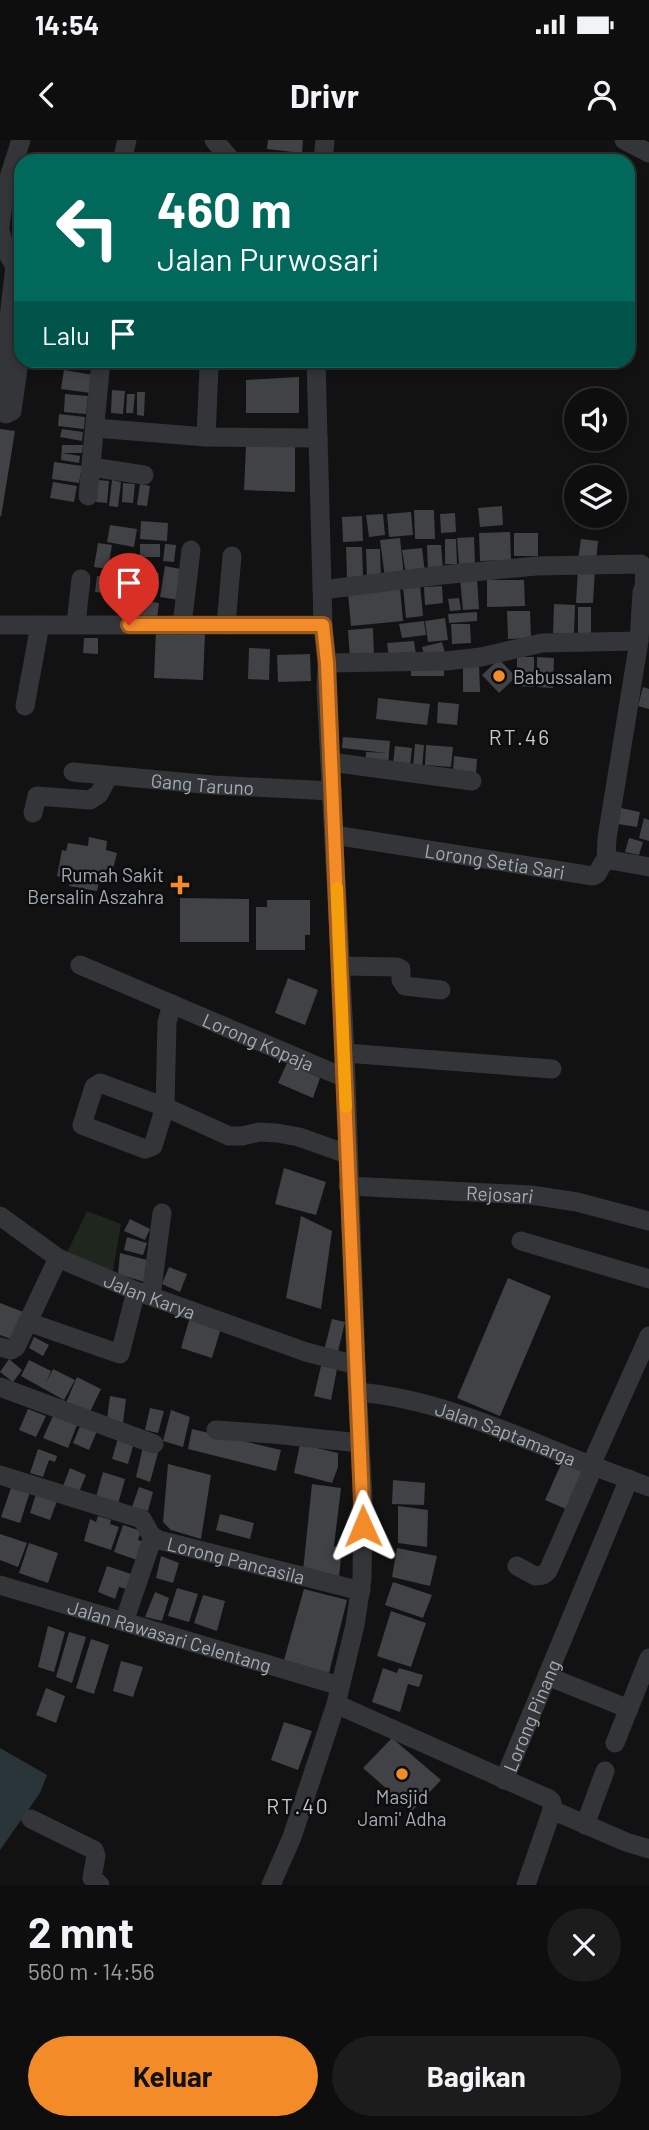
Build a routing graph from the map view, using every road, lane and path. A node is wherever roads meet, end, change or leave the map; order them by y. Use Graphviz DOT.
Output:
graph roads {
  1 [pos="214,140"];
  2 [pos="624,140"];
  3 [pos="649,153"];
  4 [pos="226,154"];
  5 [pos="14,160"];
  6 [pos="2,193"];
  7 [pos="0,230"];
  8 [pos="14,262"];
  9 [pos="14,331"];
  10 [pos="18,368"];
  11 [pos="100,368"];
  12 [pos="209,368"];
  13 [pos="316,368"];
  14 [pos="0,394"];
  15 [pos="0,411"];
  16 [pos="94,428"];
  17 [pos="206,437"];
  18 [pos="318,438"];
  19 [pos="144,475"];
  20 [pos="191,550"];
  21 [pos="232,556"];
  22 [pos="81,579"];
  23 [pos="647,588"];
  24 [pos="322,590"];
  25 [pos="76,624"];
  26 [pos="0,625"];
  27 [pos="40,625"];
  28 [pos="182,625"];
  29 [pos="226,625"];
  30 [pos="323,625"];
  31 [pos="639,641"];
  32 [pos="327,663"];
  33 [pos="641,680"];
  34 [pos="25,705"];
  35 [pos="330,762"];
  36 [pos="73,772"];
  37 [pos="108,777"];
  38 [pos="472,782"];
  39 [pos="332,791"];
  40 [pos="33,813"];
  41 [pos="334,835"];
  42 [pos="606,861"];
  43 [pos="649,867"];
  44 [pos="80,965"];
  45 [pos="341,966"];
  46 [pos="441,990"];
  47 [pos="172,1004"];
  48 [pos="345,1053"];
  49 [pos="552,1069"];
  50 [pos="345,1078"];
  51 [pos="165,1107"];
  52 [pos="347,1154"];
  53 [pos="348,1186"];
  54 [pos="162,1213"];
  55 [pos="0,1216"];
  56 [pos="649,1221"];
  57 [pos="521,1241"];
  58 [pos="58,1258"];
  59 [pos="649,1279"];
  60 [pos="143,1294"];
  61 [pos="28,1322"];
  62 [pos="649,1336"];
  63 [pos="0,1347"];
  64 [pos="356,1365"];
  65 [pos="0,1387"];
  66 [pos="358,1392"];
  67 [pos="216,1430"];
  68 [pos="360,1443"];
  69 [pos="154,1444"];
  70 [pos="592,1465"];
  71 [pos="0,1476"];
  72 [pos="629,1479"];
  73 [pos="649,1487"];
  74 [pos="153,1537"];
  75 [pos="517,1566"];
  76 [pos="0,1585"];
  77 [pos="361,1591"];
  78 [pos="124,1622"];
  79 [pos="649,1658"];
  80 [pos="547,1676"];
  81 [pos="338,1695"];
  82 [pos="629,1709"];
  83 [pos="615,1744"];
  84 [pos="606,1771"];
  85 [pos="504,1780"];
  86 [pos="552,1810"];
  87 [pos="31,1819"];
  88 [pos="584,1825"];
  89 [pos="649,1849"];
  90 [pos="100,1885"];
  91 [pos="271,1885"];
  92 [pos="526,1885"];
  1 -- 4 [label="street"];
  2 -- 3 [label="street"];
  5 -- 6 [label="street"];
  6 -- 7 [label="street"];
  7 -- 8 [label="street"];
  9 -- 14 [label="street"];
  10 -- 15 [label="street"];
  11 -- 16 [label="street"];
  12 -- 17 [label="street"];
  13 -- 18 [label="street"];
  16 -- 17 [label="street"];
  16 -- 19 [label="street"];
  17 -- 18 [label="street"];
  18 -- 24 [label="street"];
  20 -- 28 [label="street"];
  21 -- 29 [label="street"];
  22 -- 25 [label="street"];
  23 -- 24 [label="street"];
  23 -- 31 [label="street"];
  24 -- 30 [label="street"];
  25 -- 27 [label="street"];
  25 -- 28 [label="street"];
  26 -- 27 [label="street"];
  27 -- 34 [label="street"];
  28 -- 29 [label="street"];
  29 -- 30 [label="street"];
  30 -- 32 [label="street"];
  31 -- 32 [label="street"];
  31 -- 33 [label="street"];
  32 -- 35 [label="street"];
  33 -- 42 [label="street"];
  35 -- 38 [label="street"];
  35 -- 39 [label="street"];
  36 -- 37 [label="street, Gang Taruno"];
  37 -- 39 [label="street, Gang Taruno"];
  37 -- 40 [label="street"];
  39 -- 41 [label="street"];
  41 -- 42 [label="street, Lorong Setia Sari"];
  41 -- 45 [label="street"];
  42 -- 43 [label="street"];
  44 -- 47 [label="street, Lorong Kopaja"];
  45 -- 46 [label="street"];
  45 -- 48 [label="street"];
  47 -- 50 [label="street, Lorong Kopaja"];
  47 -- 51 [label="street"];
  48 -- 49 [label="street"];
  48 -- 50 [label="street"];
  50 -- 52 [label="street"];
  51 -- 51 [label="street"];
  51 -- 52 [label="street"];
  52 -- 53 [label="street"];
  53 -- 56 [label="street, Rejosari"];
  53 -- 64 [label="street"];
  54 -- 60 [label="street"];
  55 -- 58 [label="street, Jalan Karya"];
  57 -- 59 [label="street"];
  58 -- 60 [label="street, Jalan Karya"];
  58 -- 61 [label="street"];
  60 -- 61 [label="street"];
  60 -- 64 [label="street, Jalan Karya"];
  61 -- 63 [label="street"];
  62 -- 70 [label="street"];
  64 -- 66 [label="street"];
  65 -- 69 [label="street"];
  66 -- 68 [label="street"];
  66 -- 70 [label="street, Jalan Saptamarga"];
  67 -- 68 [label="street"];
  68 -- 77 [label="street"];
  70 -- 72 [label="street, Jalan Saptamarga"];
  70 -- 75 [label="street"];
  71 -- 74 [label="street, Lorong Pancasila"];
  72 -- 73 [label="street, Jalan Saptamarga"];
  72 -- 80 [label="street, Lorong Pinang"];
  74 -- 77 [label="street, Lorong Pancasila"];
  74 -- 78 [label="street"];
  76 -- 78 [label="street, Jalan Rawasari Celentang"];
  77 -- 81 [label="street"];
  78 -- 81 [label="street, Jalan Rawasari Celentang"];
  79 -- 82 [label="street"];
  80 -- 82 [label="street"];
  80 -- 85 [label="street, Lorong Pinang"];
  81 -- 85 [label="street, Lorong Pinang"];
  81 -- 91 [label="street"];
  82 -- 83 [label="street"];
  84 -- 88 [label="street"];
  85 -- 86 [label="street"];
  86 -- 88 [label="street"];
  86 -- 92 [label="street"];
  87 -- 90 [label="street"];
  88 -- 89 [label="street"];
}
